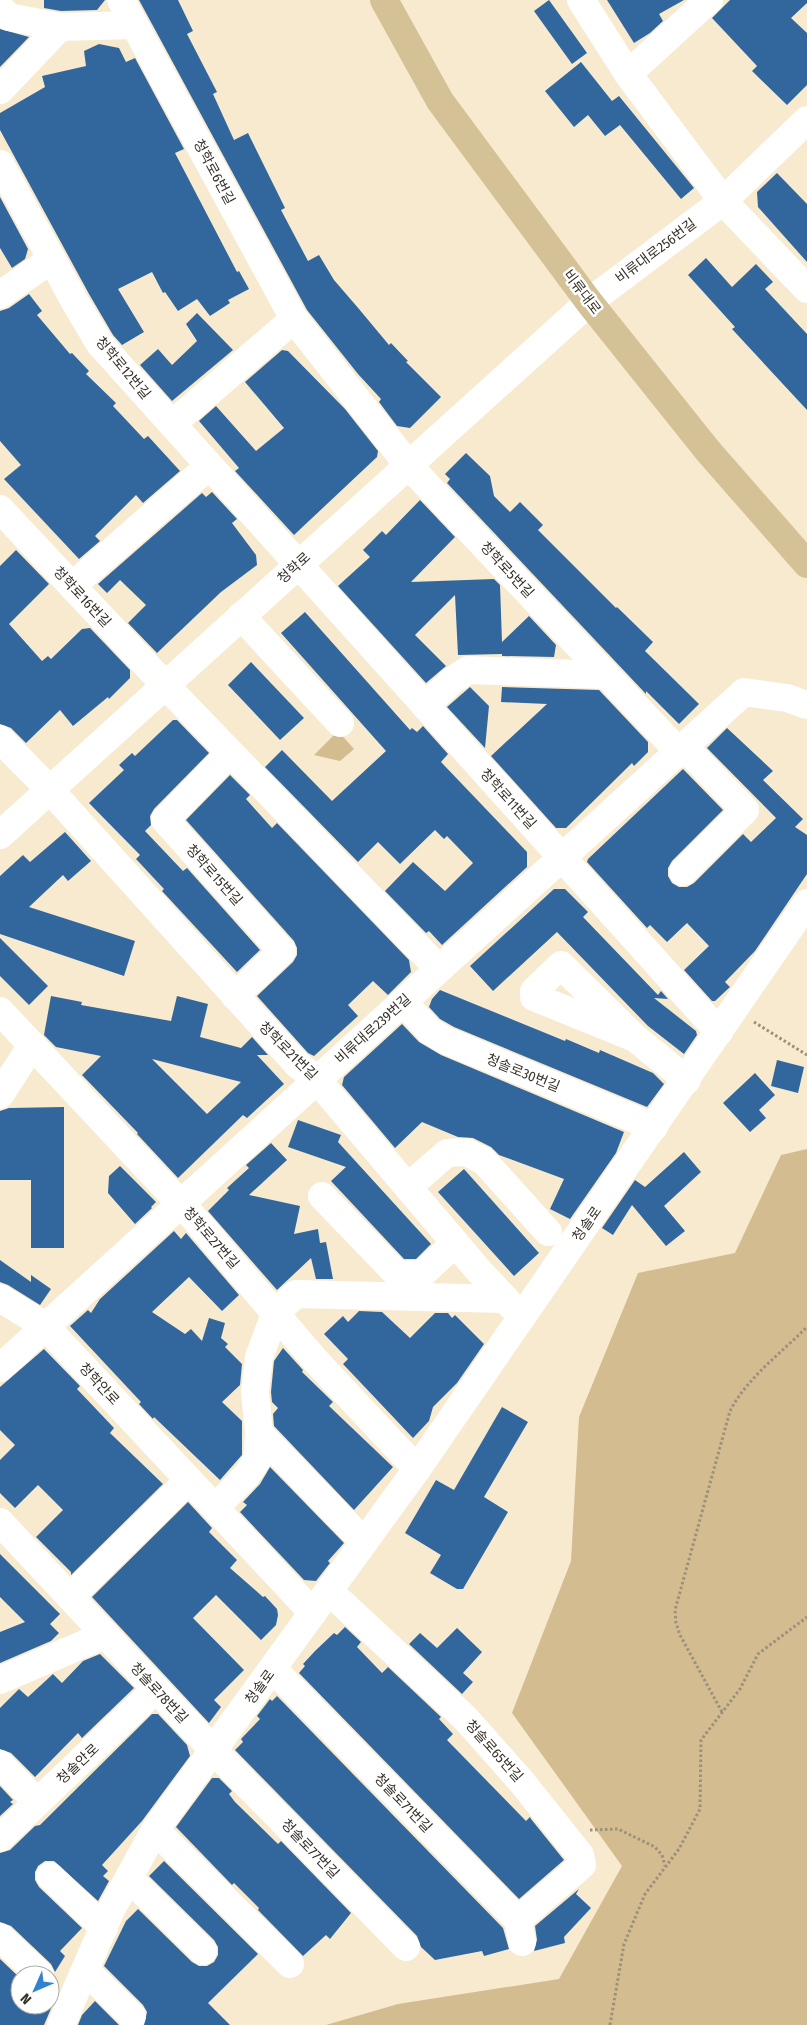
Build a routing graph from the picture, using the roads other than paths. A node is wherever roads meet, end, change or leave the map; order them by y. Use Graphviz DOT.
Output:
graph roads {
  1 [pos="121,0"];
  2 [pos="384,0"];
  3 [pos="581,0"];
  4 [pos="709,0"];
  5 [pos="0,8"];
  6 [pos="134,25"];
  7 [pos="60,26"];
  8 [pos="628,74"];
  9 [pos="0,90"];
  10 [pos="807,120"];
  11 [pos="0,164"];
  12 [pos="723,200"];
  13 [pos="52,258"];
  14 [pos="807,289"];
  15 [pos="0,295"];
  16 [pos="589,302"];
  17 [pos="294,319"];
  18 [pos="172,424"];
  19 [pos="209,466"];
  20 [pos="409,466"];
  21 [pos="0,509"];
  22 [pos="807,564"];
  23 [pos="298,565"];
  24 [pos="72,586"];
  25 [pos="241,616"];
  26 [pos="606,675"];
  27 [pos="165,685"];
  28 [pos="807,705"];
  29 [pos="425,706"];
  30 [pos="340,724"];
  31 [pos="0,740"];
  32 [pos="679,752"];
  33 [pos="230,753"];
  34 [pos="50,790"];
  35 [pos="0,835"];
  36 [pos="562,858"];
  37 [pos="683,872"];
  38 [pos="807,903"];
  39 [pos="439,969"];
  40 [pos="235,996"];
  41 [pos="403,1002"];
  42 [pos="0,1011"];
  43 [pos="727,1022"];
  44 [pos="634,1038"];
  45 [pos="32,1045"];
  46 [pos="317,1080"];
  47 [pos="686,1080"];
  48 [pos="0,1095"];
  49 [pos="654,1127"];
  50 [pos="408,1187"];
  51 [pos="322,1196"];
  52 [pos="181,1204"];
  53 [pos="548,1232"];
  54 [pos="456,1243"];
  55 [pos="0,1298"];
  56 [pos="513,1308"];
  57 [pos="276,1312"];
  58 [pos="45,1326"];
  59 [pos="0,1368"];
  60 [pos="259,1433"];
  61 [pos="417,1469"];
  62 [pos="189,1480"];
  63 [pos="215,1508"];
  64 [pos="0,1522"];
  65 [pos="364,1542"];
  66 [pos="329,1591"];
  67 [pos="70,1597"];
  68 [pos="313,1613"];
  69 [pos="105,1635"];
  70 [pos="273,1669"];
  71 [pos="0,1680"];
  72 [pos="156,1689"];
  73 [pos="214,1751"];
  74 [pos="0,1764"];
  75 [pos="37,1802"];
  76 [pos="155,1830"];
  77 [pos="0,1838"];
  78 [pos="50,1876"];
  79 [pos="129,1878"];
  80 [pos="104,1928"];
  81 [pos="520,1932"];
  82 [pos="0,1937"];
  83 [pos="406,1947"];
  84 [pos="204,1951"];
  85 [pos="290,1964"];
  86 [pos="29,1965"];
  87 [pos="86,1972"];
  88 [pos="60,2004"];
  89 [pos="66,2015"];
  90 [pos="132,2016"];
  1 -- 6 [label="street, 청학로6번길"];
  2 -- 16 [label="main road, 비류대로"];
  3 -- 8 [label="street"];
  4 -- 8 [label="street"];
  5 -- 7 [label="street"];
  6 -- 7 [label="street"];
  6 -- 17 [label="street, 청학로6번길"];
  7 -- 9 [label="street"];
  8 -- 12 [label="street"];
  10 -- 12 [label="street, 비류대로256번길"];
  11 -- 13 [label="street, 청학로12번길"];
  12 -- 14 [label="street"];
  12 -- 16 [label="street, 비류대로256번길"];
  13 -- 15 [label="street"];
  13 -- 18 [label="street, 청학로12번길"];
  16 -- 20 [label="street, 청학로"];
  16 -- 22 [label="main road, 비류대로"];
  17 -- 18 [label="street"];
  17 -- 20 [label="street, 청학로6번길"];
  18 -- 19 [label="street, 청학로12번길"];
  19 -- 23 [label="street, 청학로12번길"];
  19 -- 24 [label="street"];
  20 -- 23 [label="street, 청학로"];
  20 -- 26 [label="street, 청학로5번길"];
  21 -- 24 [label="street, 청학로16번길"];
  23 -- 25 [label="street, 청학로"];
  23 -- 29 [label="street, 청학로11번길"];
  24 -- 27 [label="street, 청학로16번길"];
  25 -- 27 [label="street, 청학로"];
  25 -- 30 [label="street"];
  26 -- 29 [label="street"];
  26 -- 32 [label="street, 청학로5번길"];
  27 -- 33 [label="street"];
  27 -- 34 [label="street, 청학로"];
  28 -- 32 [label="street, 비류대로239번길"];
  29 -- 36 [label="street, 청학로11번길"];
  31 -- 34 [label="street, 청학로21번길"];
  32 -- 36 [label="street, 비류대로239번길"];
  32 -- 37 [label="street"];
  33 -- 39 [label="street"];
  33 -- 40 [label="street, 청학로15번길"];
  34 -- 35 [label="street, 청학로"];
  34 -- 40 [label="street, 청학로21번길"];
  36 -- 39 [label="street, 비류대로239번길"];
  36 -- 43 [label="street, 청학로11번길"];
  38 -- 43 [label="street, 청솔로"];
  39 -- 41 [label="street, 비류대로239번길"];
  40 -- 46 [label="street, 청학로21번길"];
  41 -- 46 [label="street, 비류대로239번길"];
  41 -- 49 [label="street, 청솔로30번길"];
  42 -- 45 [label="street, 청학로27번길"];
  43 -- 47 [label="street, 청솔로"];
  44 -- 47 [label="street"];
  45 -- 48 [label="street"];
  45 -- 52 [label="street, 청학로27번길"];
  46 -- 50 [label="street, 청학로21번길"];
  46 -- 52 [label="street, 비류대로239번길"];
  47 -- 49 [label="street, 청솔로"];
  49 -- 56 [label="street, 청솔로"];
  50 -- 53 [label="street"];
  50 -- 54 [label="street, 청학로21번길"];
  51 -- 54 [label="street"];
  52 -- 57 [label="street, 청학로27번길"];
  52 -- 58 [label="street, 비류대로239번길"];
  54 -- 56 [label="street, 청학로21번길"];
  55 -- 58 [label="street, 청학안로"];
  56 -- 57 [label="street"];
  56 -- 61 [label="street, 청솔로"];
  57 -- 60 [label="street"];
  57 -- 61 [label="street, 청학로27번길"];
  58 -- 59 [label="street, 비류대로239번길"];
  58 -- 62 [label="street, 청학안로"];
  60 -- 63 [label="street"];
  60 -- 65 [label="street"];
  61 -- 65 [label="street, 청솔로"];
  62 -- 63 [label="street, 청학안로"];
  62 -- 67 [label="street"];
  63 -- 68 [label="street, 청학안로"];
  64 -- 67 [label="street, 청솔로78번길"];
  65 -- 66 [label="street, 청솔로"];
  66 -- 68 [label="street, 청솔로"];
  66 -- 81 [label="street, 청솔로65번길"];
  67 -- 69 [label="street, 청솔로78번길"];
  68 -- 70 [label="street, 청솔로"];
  69 -- 71 [label="street"];
  69 -- 72 [label="street, 청솔로78번길"];
  70 -- 73 [label="street, 청솔로"];
  70 -- 81 [label="street, 청솔로71번길"];
  72 -- 73 [label="street, 청솔로78번길"];
  72 -- 75 [label="street, 청솔안로"];
  73 -- 76 [label="street, 청솔로"];
  73 -- 83 [label="street, 청솔로77번길"];
  74 -- 75 [label="street"];
  75 -- 77 [label="street, 청솔안로"];
  76 -- 79 [label="street, 청솔로"];
  76 -- 85 [label="street"];
  78 -- 80 [label="street"];
  79 -- 80 [label="street, 청솔로"];
  79 -- 84 [label="street"];
  80 -- 87 [label="street, 청솔로"];
  82 -- 86 [label="street"];
  87 -- 89 [label="street, 청솔로"];
  87 -- 90 [label="street"];
  88 -- 89 [label="street"];
}
